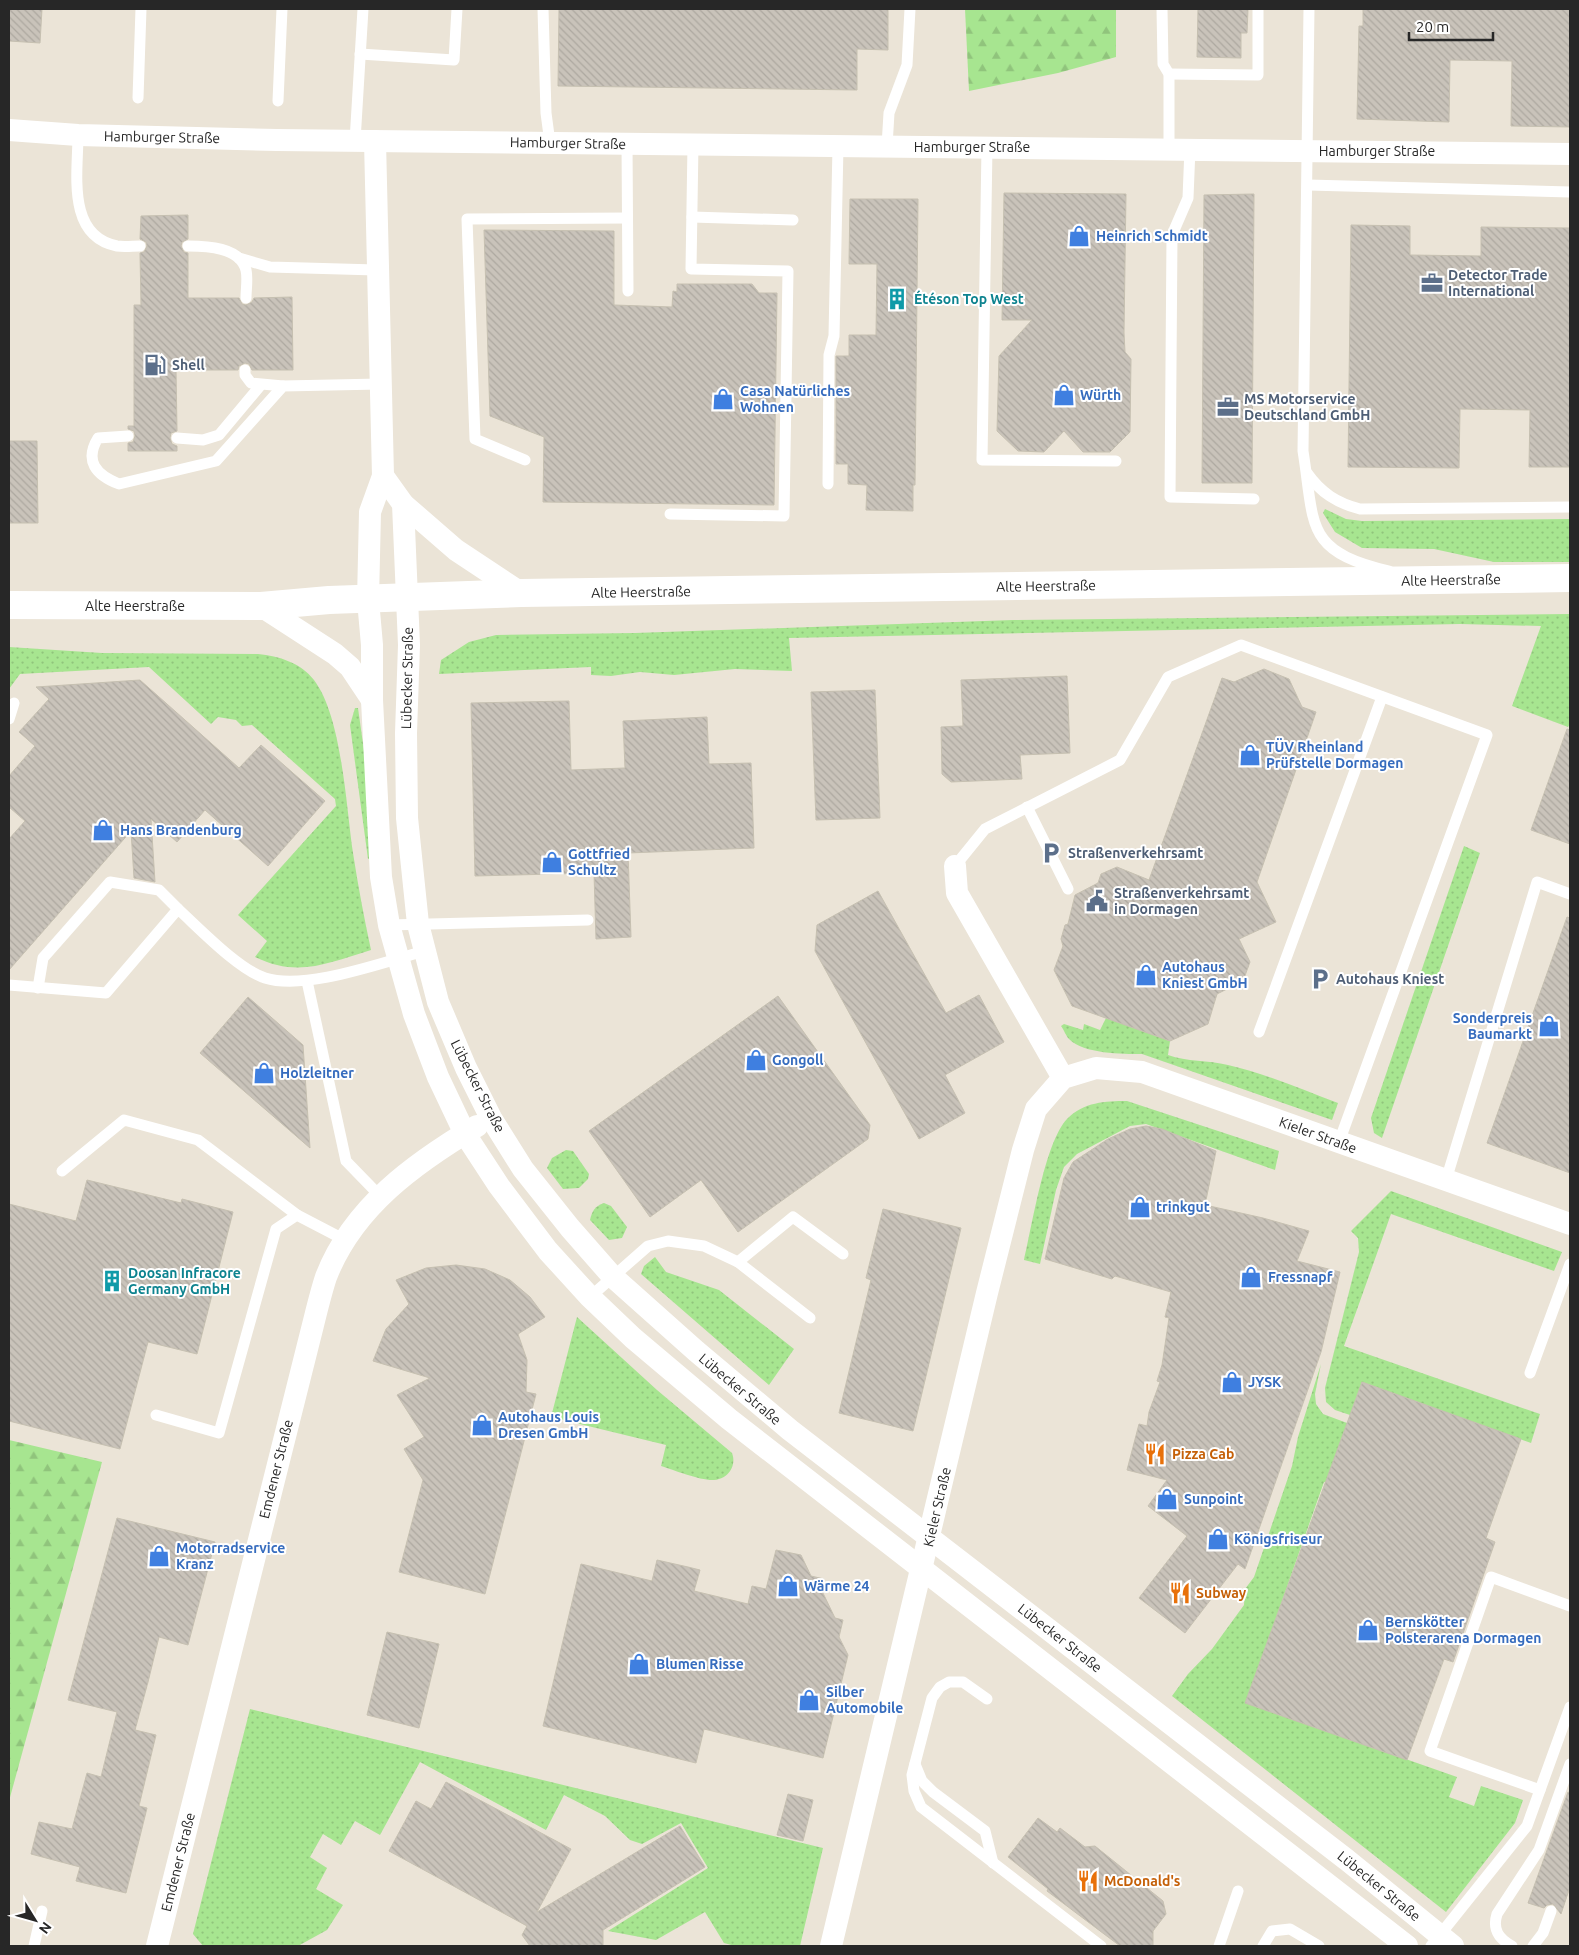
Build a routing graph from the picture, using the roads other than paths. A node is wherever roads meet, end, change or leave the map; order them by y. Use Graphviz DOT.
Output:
graph roads {
  1 [pos="141,9"];
  2 [pos="282,9"];
  3 [pos="363,9"];
  4 [pos="457,9"];
  5 [pos="542,9"];
  6 [pos="910,9"];
  7 [pos="1162,9"];
  8 [pos="1258,9"];
  9 [pos="1309,9"];
  10 [pos="360,54"];
  11 [pos="1169,74"];
  12 [pos="138,98"];
  13 [pos="278,101"];
  14 [pos="9,130"];
  15 [pos="78,135"];
  16 [pos="365,141"];
  17 [pos="550,143"];
  18 [pos="627,144"];
  19 [pos="693,144"];
  20 [pos="838,146"];
  21 [pos="887,146"];
  22 [pos="987,147"];
  23 [pos="1179,148"];
  24 [pos="1308,150"];
  25 [pos="1570,154"];
  26 [pos="1308,185"];
  27 [pos="1570,192"];
  28 [pos="692,217"];
  29 [pos="627,218"];
  30 [pos="794,220"];
  31 [pos="140,246"];
  32 [pos="188,246"];
  33 [pos="239,258"];
  34 [pos="376,270"];
  35 [pos="628,291"];
  36 [pos="246,298"];
  37 [pos="245,370"];
  38 [pos="380,384"];
  39 [pos="260,386"];
  40 [pos="282,386"];
  41 [pos="128,436"];
  42 [pos="177,438"];
  43 [pos="525,460"];
  44 [pos="1116,461"];
  45 [pos="1306,471"];
  46 [pos="383,476"];
  47 [pos="828,484"];
  48 [pos="1254,499"];
  49 [pos="402,504"];
  50 [pos="1570,507"];
  51 [pos="670,514"];
  52 [pos="1570,578"];
  53 [pos="1429,580"];
  54 [pos="521,593"];
  55 [pos="406,598"];
  56 [pos="368,600"];
  57 [pos="9,605"];
  58 [pos="261,606"];
  59 [pos="1382,697"];
  60 [pos="372,700"];
  61 [pos="14,703"];
  62 [pos="9,719"];
  63 [pos="1027,808"];
  64 [pos="955,866"];
  65 [pos="1068,889"];
  66 [pos="1570,894"];
  67 [pos="178,910"];
  68 [pos="588,920"];
  69 [pos="418,924"];
  70 [pos="389,925"];
  71 [pos="425,951"];
  72 [pos="398,958"];
  73 [pos="307,981"];
  74 [pos="9,986"];
  75 [pos="38,988"];
  76 [pos="1259,1032"];
  77 [pos="1063,1078"];
  78 [pos="491,1118"];
  79 [pos="465,1134"];
  80 [pos="1339,1142"];
  81 [pos="62,1171"];
  82 [pos="1446,1180"];
  83 [pos="380,1196"];
  84 [pos="297,1215"];
  85 [pos="1570,1224"];
  86 [pos="345,1240"];
  87 [pos="843,1254"];
  88 [pos="738,1262"];
  89 [pos="1570,1264"];
  90 [pos="613,1277"];
  91 [pos="590,1297"];
  92 [pos="810,1318"];
  93 [pos="1530,1374"];
  94 [pos="156,1415"];
  95 [pos="930,1537"];
  96 [pos="922,1569"];
  97 [pos="1570,1606"];
  98 [pos="988,1699"];
  99 [pos="1570,1707"];
  100 [pos="916,1764"];
  101 [pos="1570,1764"];
  102 [pos="1540,1790"];
  103 [pos="992,1863"];
  104 [pos="1238,1891"];
  105 [pos="42,1911"];
  106 [pos="1551,1911"];
  107 [pos="1441,1943"];
  108 [pos="34,1946"];
  109 [pos="157,1946"];
  110 [pos="831,1946"];
  111 [pos="1101,1946"];
  112 [pos="1219,1946"];
  113 [pos="1263,1946"];
  114 [pos="1319,1946"];
  115 [pos="1407,1946"];
  116 [pos="1512,1946"];
  117 [pos="1532,1946"];
  1 -- 12 [label="lane"];
  2 -- 13 [label="lane"];
  3 -- 10 [label="lane"];
  4 -- 10 [label="lane"];
  5 -- 17 [label="lane"];
  6 -- 21 [label="lane"];
  7 -- 11 [label="lane"];
  8 -- 11 [label="lane"];
  9 -- 24 [label="lane"];
  10 -- 16 [label="lane"];
  11 -- 23 [label="lane"];
  14 -- 15 [label="street, Hamburger Straße"];
  15 -- 16 [label="street, Hamburger Straße"];
  15 -- 31 [label="lane"];
  16 -- 17 [label="street, Hamburger Straße"];
  16 -- 34 [label="street"];
  17 -- 18 [label="street, Hamburger Straße"];
  18 -- 19 [label="street, Hamburger Straße"];
  18 -- 29 [label="lane"];
  19 -- 20 [label="street, Hamburger Straße"];
  19 -- 28 [label="lane"];
  20 -- 21 [label="street, Hamburger Straße"];
  20 -- 47 [label="lane"];
  21 -- 22 [label="street, Hamburger Straße"];
  22 -- 23 [label="street, Hamburger Straße"];
  22 -- 44 [label="lane"];
  23 -- 24 [label="street, Hamburger Straße"];
  23 -- 48 [label="lane"];
  24 -- 25 [label="street, Hamburger Straße"];
  24 -- 26 [label="lane"];
  26 -- 27 [label="lane"];
  26 -- 45 [label="lane"];
  28 -- 30 [label="lane"];
  28 -- 51 [label="lane"];
  29 -- 35 [label="lane"];
  29 -- 43 [label="lane"];
  32 -- 33 [label="lane"];
  33 -- 34 [label="lane"];
  33 -- 36 [label="lane"];
  34 -- 38 [label="street"];
  37 -- 39 [label="lane"];
  38 -- 40 [label="lane"];
  38 -- 46 [label="street"];
  39 -- 40 [label="lane"];
  39 -- 42 [label="lane"];
  40 -- 41 [label="lane"];
  45 -- 50 [label="lane"];
  45 -- 53 [label="lane"];
  46 -- 49 [label="street"];
  46 -- 56 [label="street"];
  49 -- 54 [label="street"];
  49 -- 55 [label="street"];
  52 -- 53 [label="street, Alte Heerstraße"];
  53 -- 54 [label="street, Alte Heerstraße"];
  54 -- 55 [label="street, Alte Heerstraße"];
  55 -- 56 [label="street, Alte Heerstraße"];
  55 -- 69 [label="street, Lübecker Straße"];
  56 -- 58 [label="street, Alte Heerstraße"];
  56 -- 60 [label="street, Lübecker Straße"];
  57 -- 58 [label="street, Alte Heerstraße"];
  58 -- 60 [label="street"];
  59 -- 63 [label="lane"];
  59 -- 76 [label="lane"];
  59 -- 80 [label="lane"];
  60 -- 70 [label="street, Lübecker Straße"];
  61 -- 62 [label="lane"];
  63 -- 64 [label="lane"];
  63 -- 65 [label="lane"];
  64 -- 77 [label="street"];
  66 -- 82 [label="lane"];
  67 -- 73 [label="lane"];
  67 -- 75 [label="lane"];
  67 -- 75 [label="lane"];
  68 -- 69 [label="lane"];
  69 -- 70 [label="lane"];
  69 -- 71 [label="street, Lübecker Straße"];
  70 -- 72 [label="street, Lübecker Straße"];
  71 -- 72 [label="lane"];
  71 -- 78 [label="street, Lübecker Straße"];
  72 -- 73 [label="lane"];
  72 -- 79 [label="street, Lübecker Straße"];
  73 -- 83 [label="lane"];
  74 -- 75 [label="lane"];
  77 -- 80 [label="street, Kieler Straße"];
  77 -- 95 [label="street, Kieler Straße"];
  78 -- 79 [label="street, Emdener Straße"];
  78 -- 90 [label="street, Lübecker Straße"];
  79 -- 83 [label="street, Emdener Straße"];
  79 -- 91 [label="street, Lübecker Straße"];
  80 -- 82 [label="street, Kieler Straße"];
  81 -- 84 [label="lane"];
  82 -- 85 [label="street, Kieler Straße"];
  83 -- 86 [label="street, Emdener Straße"];
  84 -- 86 [label="lane"];
  84 -- 94 [label="lane"];
  86 -- 109 [label="street, Emdener Straße"];
  87 -- 88 [label="lane"];
  88 -- 90 [label="lane"];
  88 -- 92 [label="lane"];
  89 -- 93 [label="lane"];
  90 -- 91 [label="lane"];
  90 -- 95 [label="street, Lübecker Straße"];
  91 -- 96 [label="street, Lübecker Straße"];
  95 -- 96 [label="street, Kieler Straße"];
  95 -- 107 [label="street, Lübecker Straße"];
  96 -- 110 [label="street, Kieler Straße"];
  96 -- 115 [label="street, Lübecker Straße"];
  97 -- 102 [label="lane"];
  98 -- 100 [label="lane"];
  99 -- 102 [label="lane"];
  100 -- 103 [label="lane"];
  100 -- 103 [label="lane"];
  101 -- 116 [label="lane"];
  102 -- 107 [label="lane"];
  103 -- 111 [label="lane"];
  104 -- 112 [label="lane"];
  105 -- 108 [label="lane"];
  106 -- 117 [label="lane"];
  113 -- 114 [label="lane"];
}
